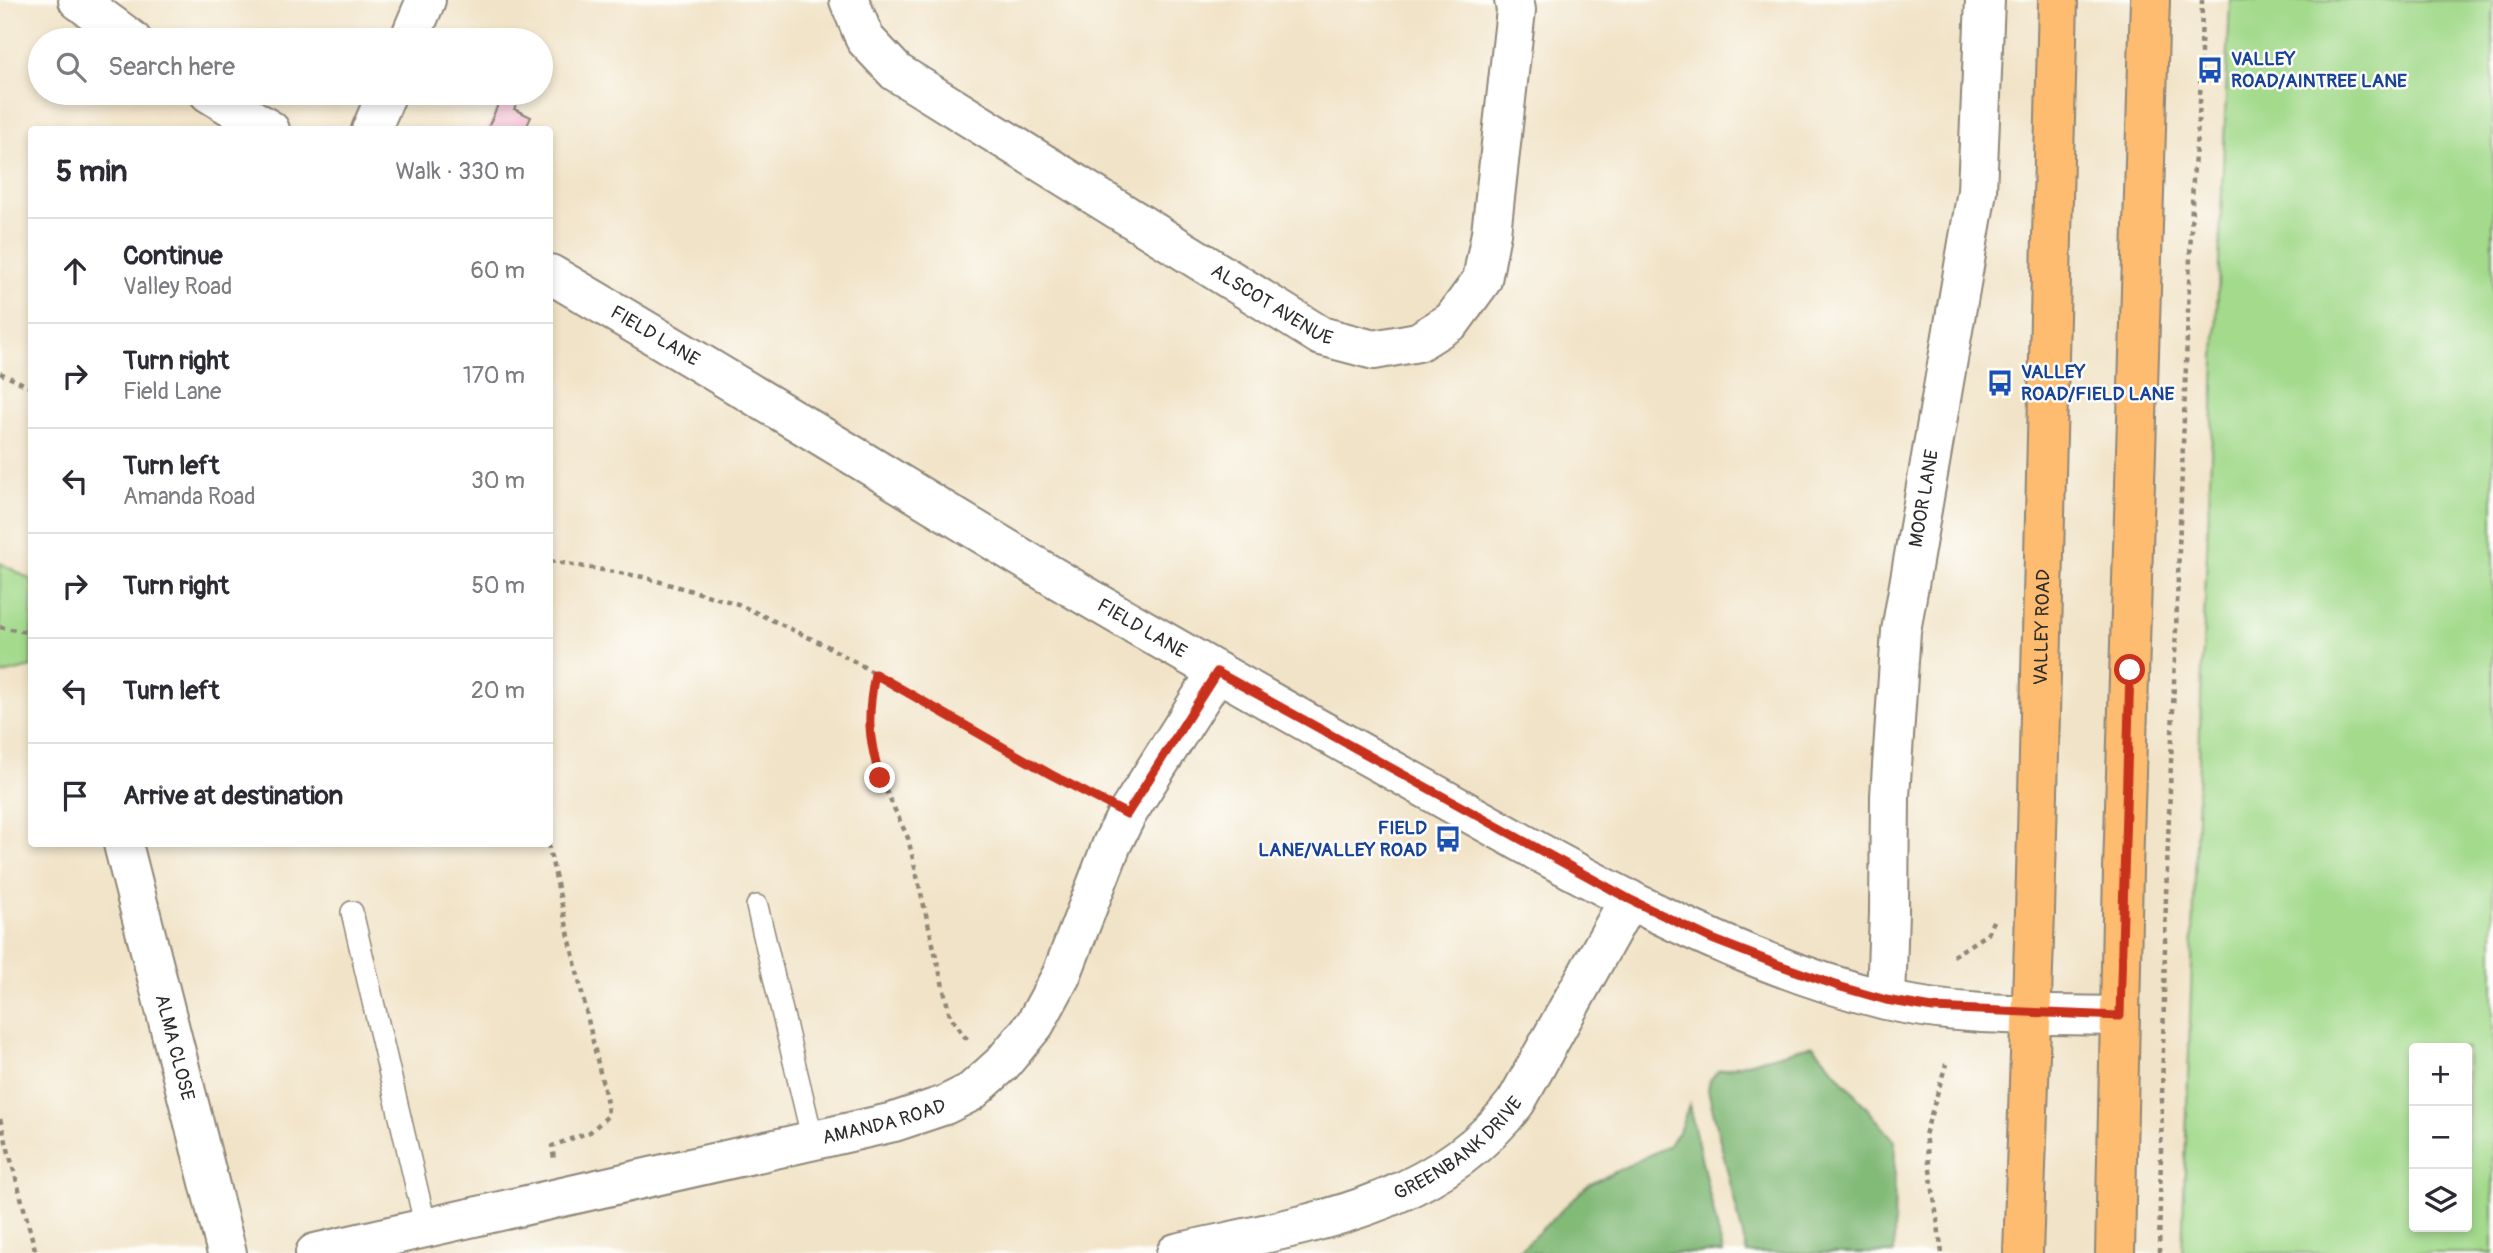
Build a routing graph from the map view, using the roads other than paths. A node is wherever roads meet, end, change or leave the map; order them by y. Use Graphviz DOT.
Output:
graph roads {
  1 [pos="78,0"];
  2 [pos="426,0"];
  3 [pos="849,0"];
  4 [pos="1514,0"];
  5 [pos="1985,0"];
  6 [pos="2058,0"];
  7 [pos="2150,0"];
  8 [pos="116,28"];
  9 [pos="414,28"];
  10 [pos="229,105"];
  11 [pos="382,105"];
  12 [pos="264,126"];
  13 [pos="373,126"];
  14 [pos="553,276"];
  15 [pos="1217,672"];
  16 [pos="124,847"];
  17 [pos="1629,899"];
  18 [pos="757,906"];
  19 [pos="352,912"];
  20 [pos="1886,1000"];
  21 [pos="2030,1013"];
  22 [pos="2120,1016"];
  23 [pos="813,1141"];
  24 [pos="426,1228"];
  25 [pos="228,1253"];
  26 [pos="315,1253"];
  27 [pos="1176,1253"];
  28 [pos="2023,1253"];
  29 [pos="2115,1253"];
  1 -- 8 [label="street"];
  2 -- 9 [label="street"];
  3 -- 4 [label="street, ALSCOT AVENUE"];
  5 -- 20 [label="street, MOOR LANE"];
  6 -- 21 [label="main road, VALLEY ROAD"];
  7 -- 22 [label="main road"];
  10 -- 12 [label="street"];
  11 -- 13 [label="street"];
  14 -- 15 [label="street, FIELD LANE"];
  15 -- 17 [label="street, FIELD LANE"];
  15 -- 23 [label="street, AMANDA ROAD"];
  16 -- 25 [label="street, ALMA CLOSE"];
  17 -- 20 [label="street, FIELD LANE"];
  17 -- 27 [label="street, GREENBANK DRIVE"];
  18 -- 23 [label="lane"];
  19 -- 24 [label="lane"];
  20 -- 21 [label="street, FIELD LANE"];
  21 -- 22 [label="street, FIELD LANE"];
  21 -- 28 [label="main road, VALLEY ROAD"];
  22 -- 29 [label="main road"];
  23 -- 24 [label="street, AMANDA ROAD"];
  24 -- 26 [label="street, AMANDA ROAD"];
}
